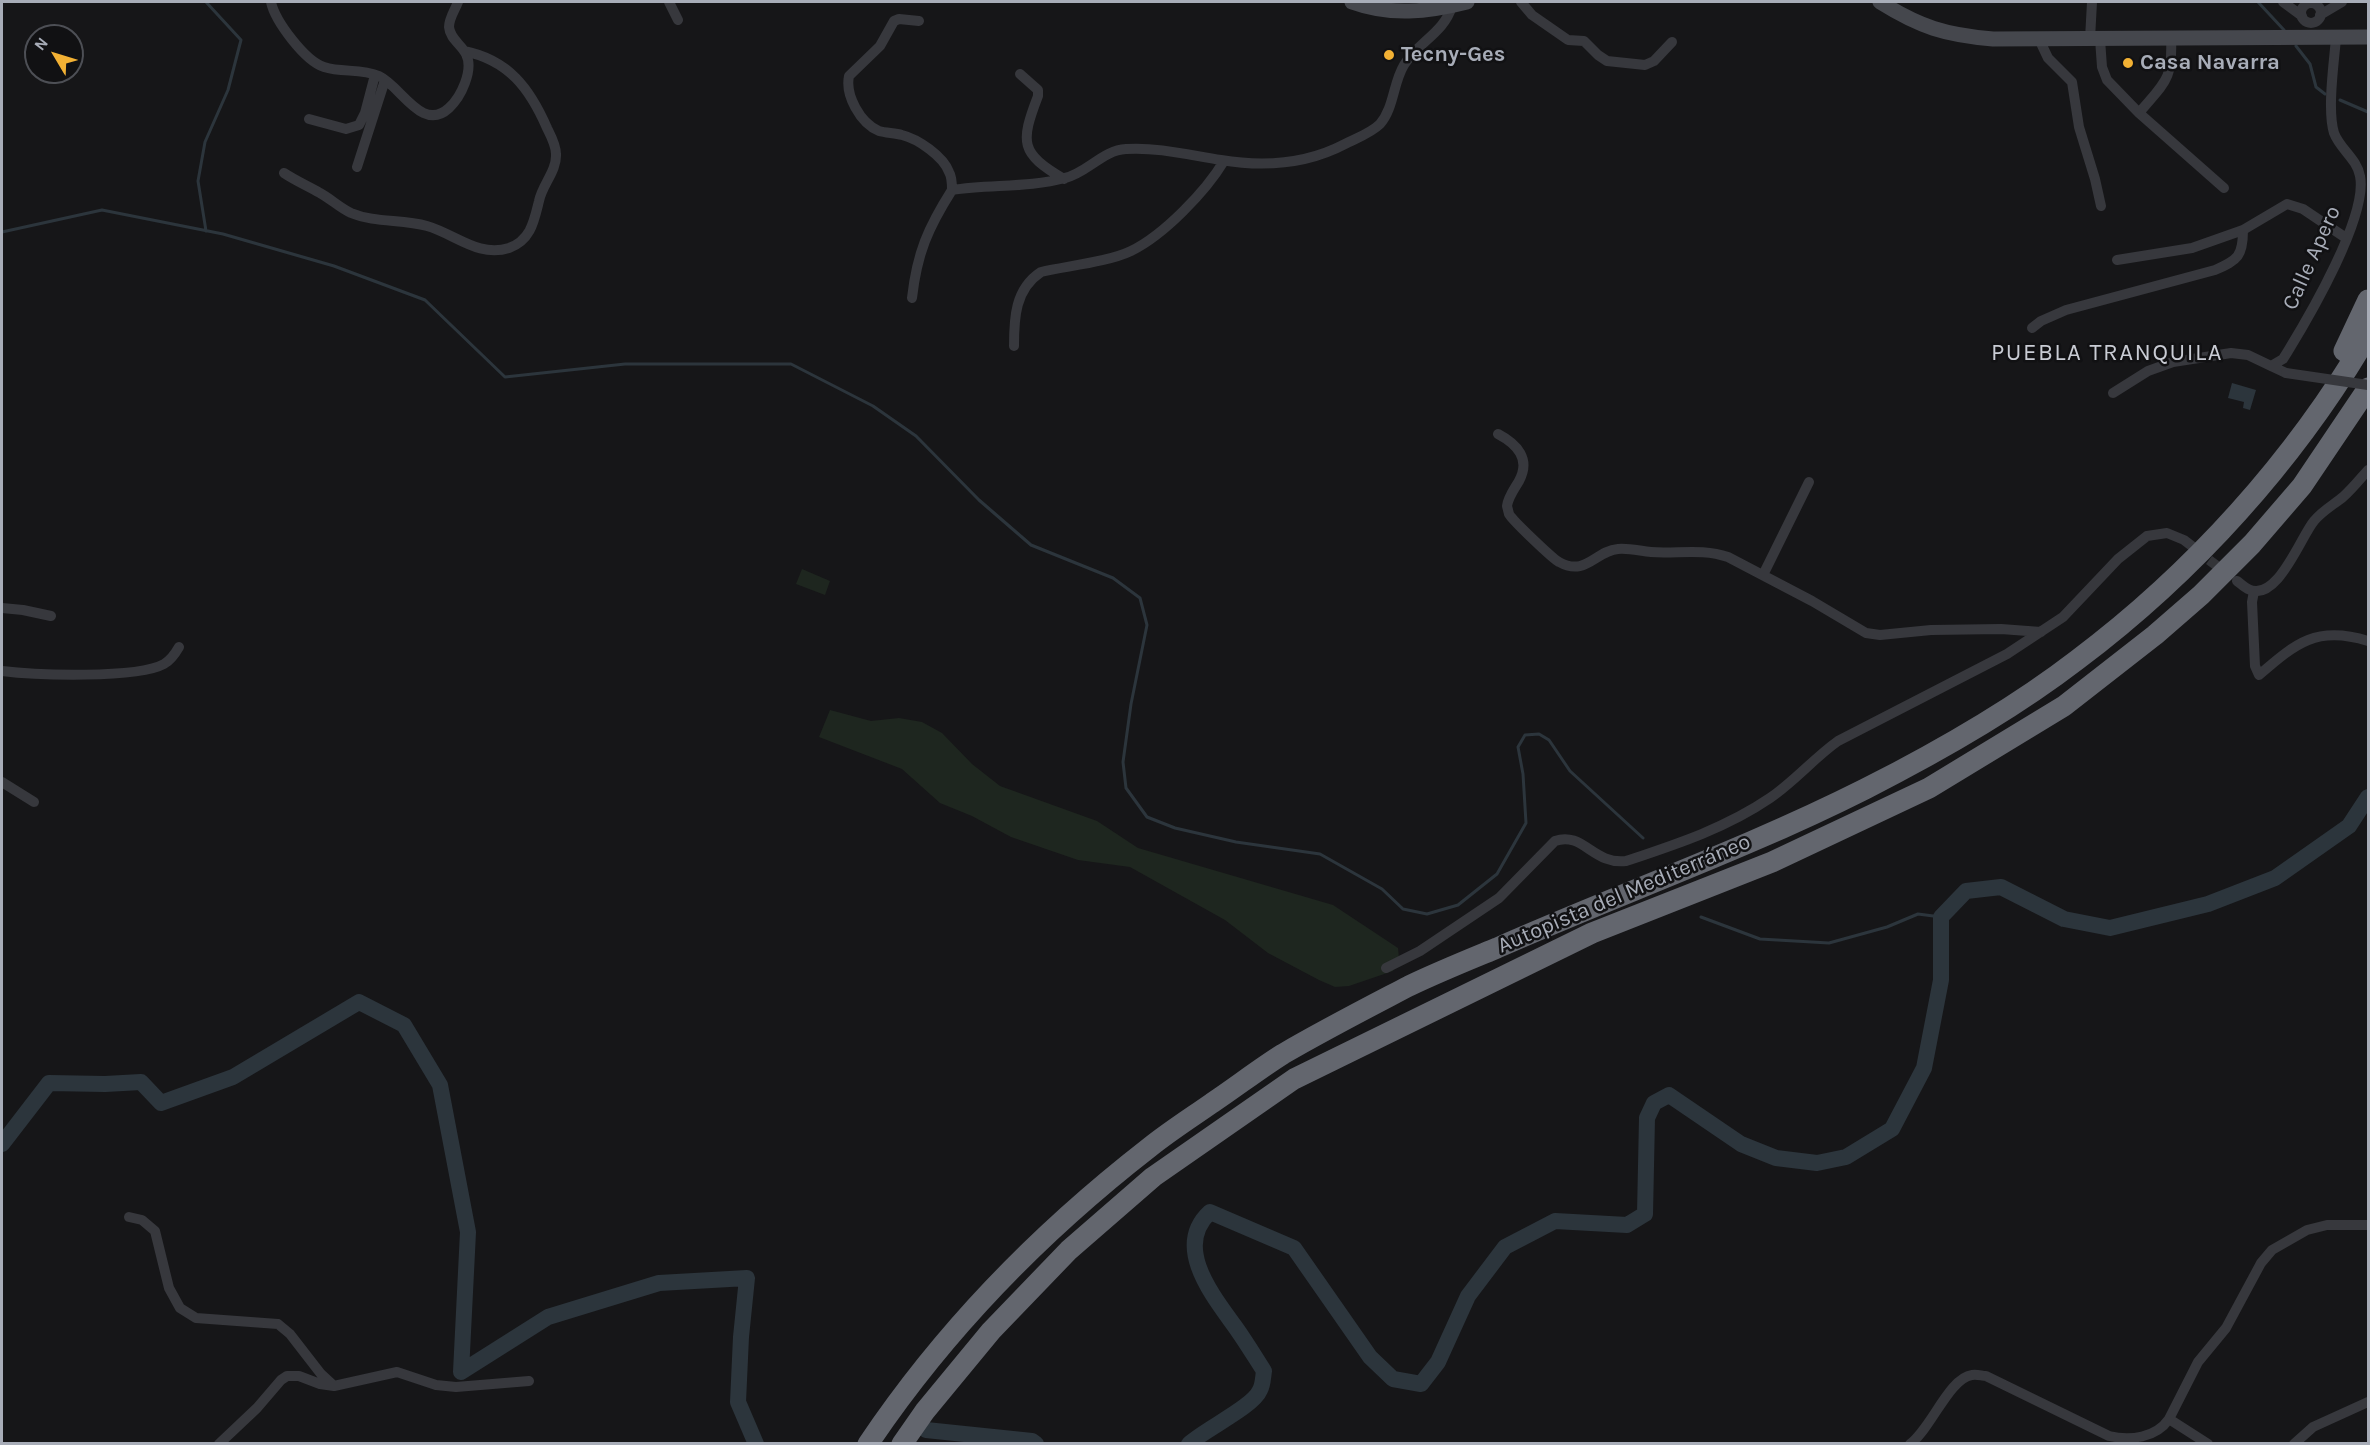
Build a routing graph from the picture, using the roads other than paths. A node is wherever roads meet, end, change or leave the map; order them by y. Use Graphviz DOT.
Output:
graph roads {
  1 [pos="272,2"];
  2 [pos="458,2"];
  3 [pos="669,2"];
  4 [pos="1352,2"];
  5 [pos="1467,2"];
  6 [pos="1521,2"];
  7 [pos="1880,2"];
  8 [pos="2092,2"];
  9 [pos="2286,3"];
  10 [pos="2339,4"];
  11 [pos="2311,5"];
  12 [pos="1452,6"];
  13 [pos="2302,16"];
  14 [pos="2318,19"];
  15 [pos="678,20"];
  16 [pos="919,21"];
  17 [pos="2171,38"];
  18 [pos="2332,38"];
  19 [pos="2365,38"];
  20 [pos="2039,39"];
  21 [pos="2095,39"];
  22 [pos="1672,42"];
  23 [pos="465,51"];
  24 [pos="1020,74"];
  25 [pos="380,77"];
  26 [pos="2139,113"];
  27 [pos="309,119"];
  28 [pos="1224,161"];
  29 [pos="357,167"];
  30 [pos="284,173"];
  31 [pos="1064,179"];
  32 [pos="2224,188"];
  33 [pos="952,190"];
  34 [pos="2101,206"];
  35 [pos="2242,230"];
  36 [pos="2346,238"];
  37 [pos="2117,260"];
  38 [pos="912,298"];
  39 [pos="2368,300"];
  40 [pos="2032,328"];
  41 [pos="2368,335"];
  42 [pos="1014,346"];
  43 [pos="2271,366"];
  44 [pos="2368,387"];
  45 [pos="2113,393"];
  46 [pos="2368,408"];
  47 [pos="1498,434"];
  48 [pos="2286,454"];
  49 [pos="2368,470"];
  50 [pos="1809,482"];
  51 [pos="2302,486"];
  52 [pos="2197,550"];
  53 [pos="1763,575"];
  54 [pos="2237,581"];
  55 [pos="2254,591"];
  56 [pos="2,608"];
  57 [pos="51,616"];
  58 [pos="2041,632"];
  59 [pos="2368,641"];
  60 [pos="179,647"];
  61 [pos="2,671"];
  62 [pos="2,782"];
  63 [pos="34,802"];
  64 [pos="1386,968"];
  65 [pos="129,1217"];
  66 [pos="2368,1225"];
  67 [pos="530,1381"];
  68 [pos="334,1386"];
  69 [pos="2368,1402"];
  70 [pos="2169,1419"];
  71 [pos="219,1443"];
  72 [pos="868,1443"];
  73 [pos="902,1443"];
  74 [pos="1910,1443"];
  75 [pos="2208,1443"];
  76 [pos="2294,1443"];
  1 -- 25 [label="street"];
  2 -- 23 [label="street"];
  3 -- 15 [label="street"];
  4 -- 12 [label="main road"];
  5 -- 12 [label="main road"];
  6 -- 22 [label="street"];
  7 -- 20 [label="main road"];
  8 -- 21 [label="street"];
  9 -- 11 [label="street"];
  9 -- 13 [label="street"];
  10 -- 11 [label="street"];
  10 -- 14 [label="street"];
  11 -- 13 [label="street"];
  11 -- 14 [label="street"];
  12 -- 28 [label="street"];
  13 -- 14 [label="street"];
  14 -- 18 [label="street"];
  16 -- 33 [label="street"];
  17 -- 18 [label="main road"];
  17 -- 21 [label="main road"];
  17 -- 26 [label="street"];
  18 -- 19 [label="main road"];
  18 -- 36 [label="street, Calle Apero"];
  20 -- 21 [label="main road"];
  20 -- 34 [label="street"];
  21 -- 26 [label="street"];
  23 -- 25 [label="street"];
  23 -- 30 [label="street"];
  24 -- 31 [label="street"];
  25 -- 27 [label="street"];
  25 -- 29 [label="street"];
  26 -- 32 [label="street"];
  28 -- 31 [label="street"];
  28 -- 42 [label="street"];
  31 -- 33 [label="street"];
  33 -- 38 [label="street"];
  35 -- 36 [label="street"];
  35 -- 37 [label="street"];
  35 -- 40 [label="street"];
  36 -- 43 [label="street, Calle Apero"];
  39 -- 48 [label="highway"];
  41 -- 48 [label="highway, Autopista del Mediterráneo"];
  43 -- 44 [label="street, bridge"];
  43 -- 45 [label="street"];
  44 -- 51 [label="highway, Autopista del Mediterráneo"];
  46 -- 51 [label="highway"];
  47 -- 53 [label="street"];
  48 -- 72 [label="highway, Autopista del Mediterráneo"];
  49 -- 55 [label="street"];
  50 -- 53 [label="street"];
  51 -- 73 [label="highway, Autopista del Mediterráneo"];
  52 -- 58 [label="street"];
  53 -- 58 [label="street"];
  54 -- 55 [label="street"];
  55 -- 59 [label="street"];
  56 -- 57 [label="street"];
  58 -- 64 [label="street"];
  60 -- 61 [label="street"];
  62 -- 63 [label="street"];
  65 -- 68 [label="street"];
  66 -- 70 [label="street"];
  67 -- 68 [label="street"];
  68 -- 71 [label="street"];
  69 -- 76 [label="street"];
  70 -- 74 [label="street"];
  70 -- 75 [label="street"];
}
